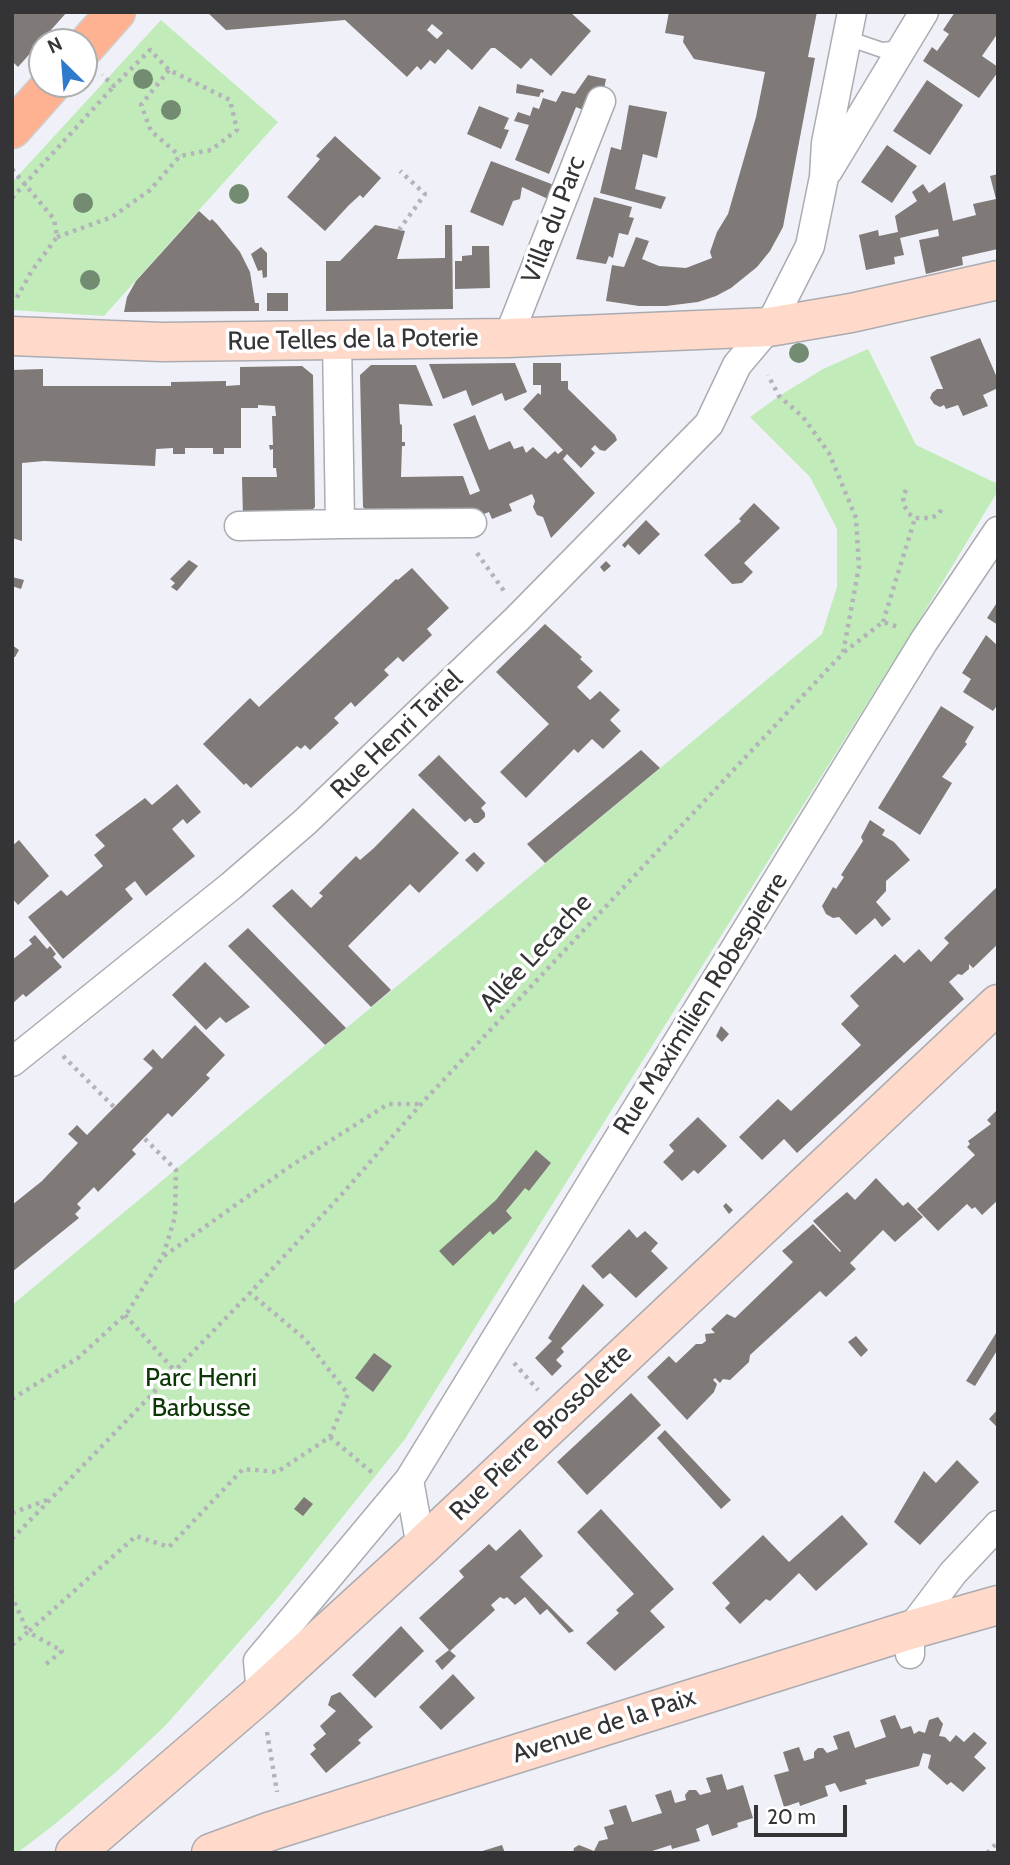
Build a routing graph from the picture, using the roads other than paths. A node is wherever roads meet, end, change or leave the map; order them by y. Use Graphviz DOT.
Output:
graph roads {
  1 [pos="116,12"];
  2 [pos="924,12"];
  3 [pos="849,25"];
  4 [pos="98,45"];
  5 [pos="902,48"];
  6 [pos="40,98"];
  7 [pos="601,101"];
  8 [pos="12,129"];
  9 [pos="824,177"];
  10 [pos="998,280"];
  11 [pos="769,327"];
  12 [pos="12,336"];
  13 [pos="508,338"];
  14 [pos="337,340"];
  15 [pos="340,524"];
  16 [pos="239,526"];
  17 [pos="998,531"];
  18 [pos="470,535"];
  19 [pos="998,1004"];
  20 [pos="12,1062"];
  21 [pos="409,1480"];
  22 [pos="998,1525"];
  23 [pos="421,1547"];
  24 [pos="998,1605"];
  25 [pos="998,1628"];
  26 [pos="910,1642"];
  27 [pos="261,1693"];
  28 [pos="263,1842"];
  29 [pos="75,1853"];
  30 [pos="211,1853"];
  1 -- 4 [label="main road"];
  2 -- 5 [label="street"];
  3 -- 5 [label="lane"];
  3 -- 9 [label="street"];
  5 -- 9 [label="street"];
  6 -- 8 [label="main road"];
  7 -- 13 [label="street, Villa du Parc"];
  9 -- 11 [label="street, Rue Henri Tariel"];
  10 -- 11 [label="street, Rue Telles de la Poterie"];
  11 -- 13 [label="street, Rue Telles de la Poterie"];
  11 -- 20 [label="street, Rue Henri Tariel"];
  12 -- 14 [label="street, Rue Telles de la Poterie"];
  13 -- 14 [label="street, Rue Telles de la Poterie"];
  14 -- 15 [label="street"];
  15 -- 16 [label="street"];
  15 -- 18 [label="street"];
  17 -- 21 [label="street, Rue Maximilien Robespierre"];
  19 -- 23 [label="street, Rue Pierre Brossolette"];
  21 -- 23 [label="street"];
  21 -- 27 [label="street, Rue Maximilien Robespierre"];
  22 -- 26 [label="street"];
  23 -- 27 [label="street, Rue Pierre Brossolette"];
  24 -- 26 [label="street, Avenue de la Paix"];
  25 -- 26 [label="street, Avenue de la Paix"];
  26 -- 28 [label="street, Avenue de la Paix"];
  27 -- 29 [label="street, Rue Pierre Brossolette"];
  28 -- 30 [label="street, Avenue de la Paix"];
}
